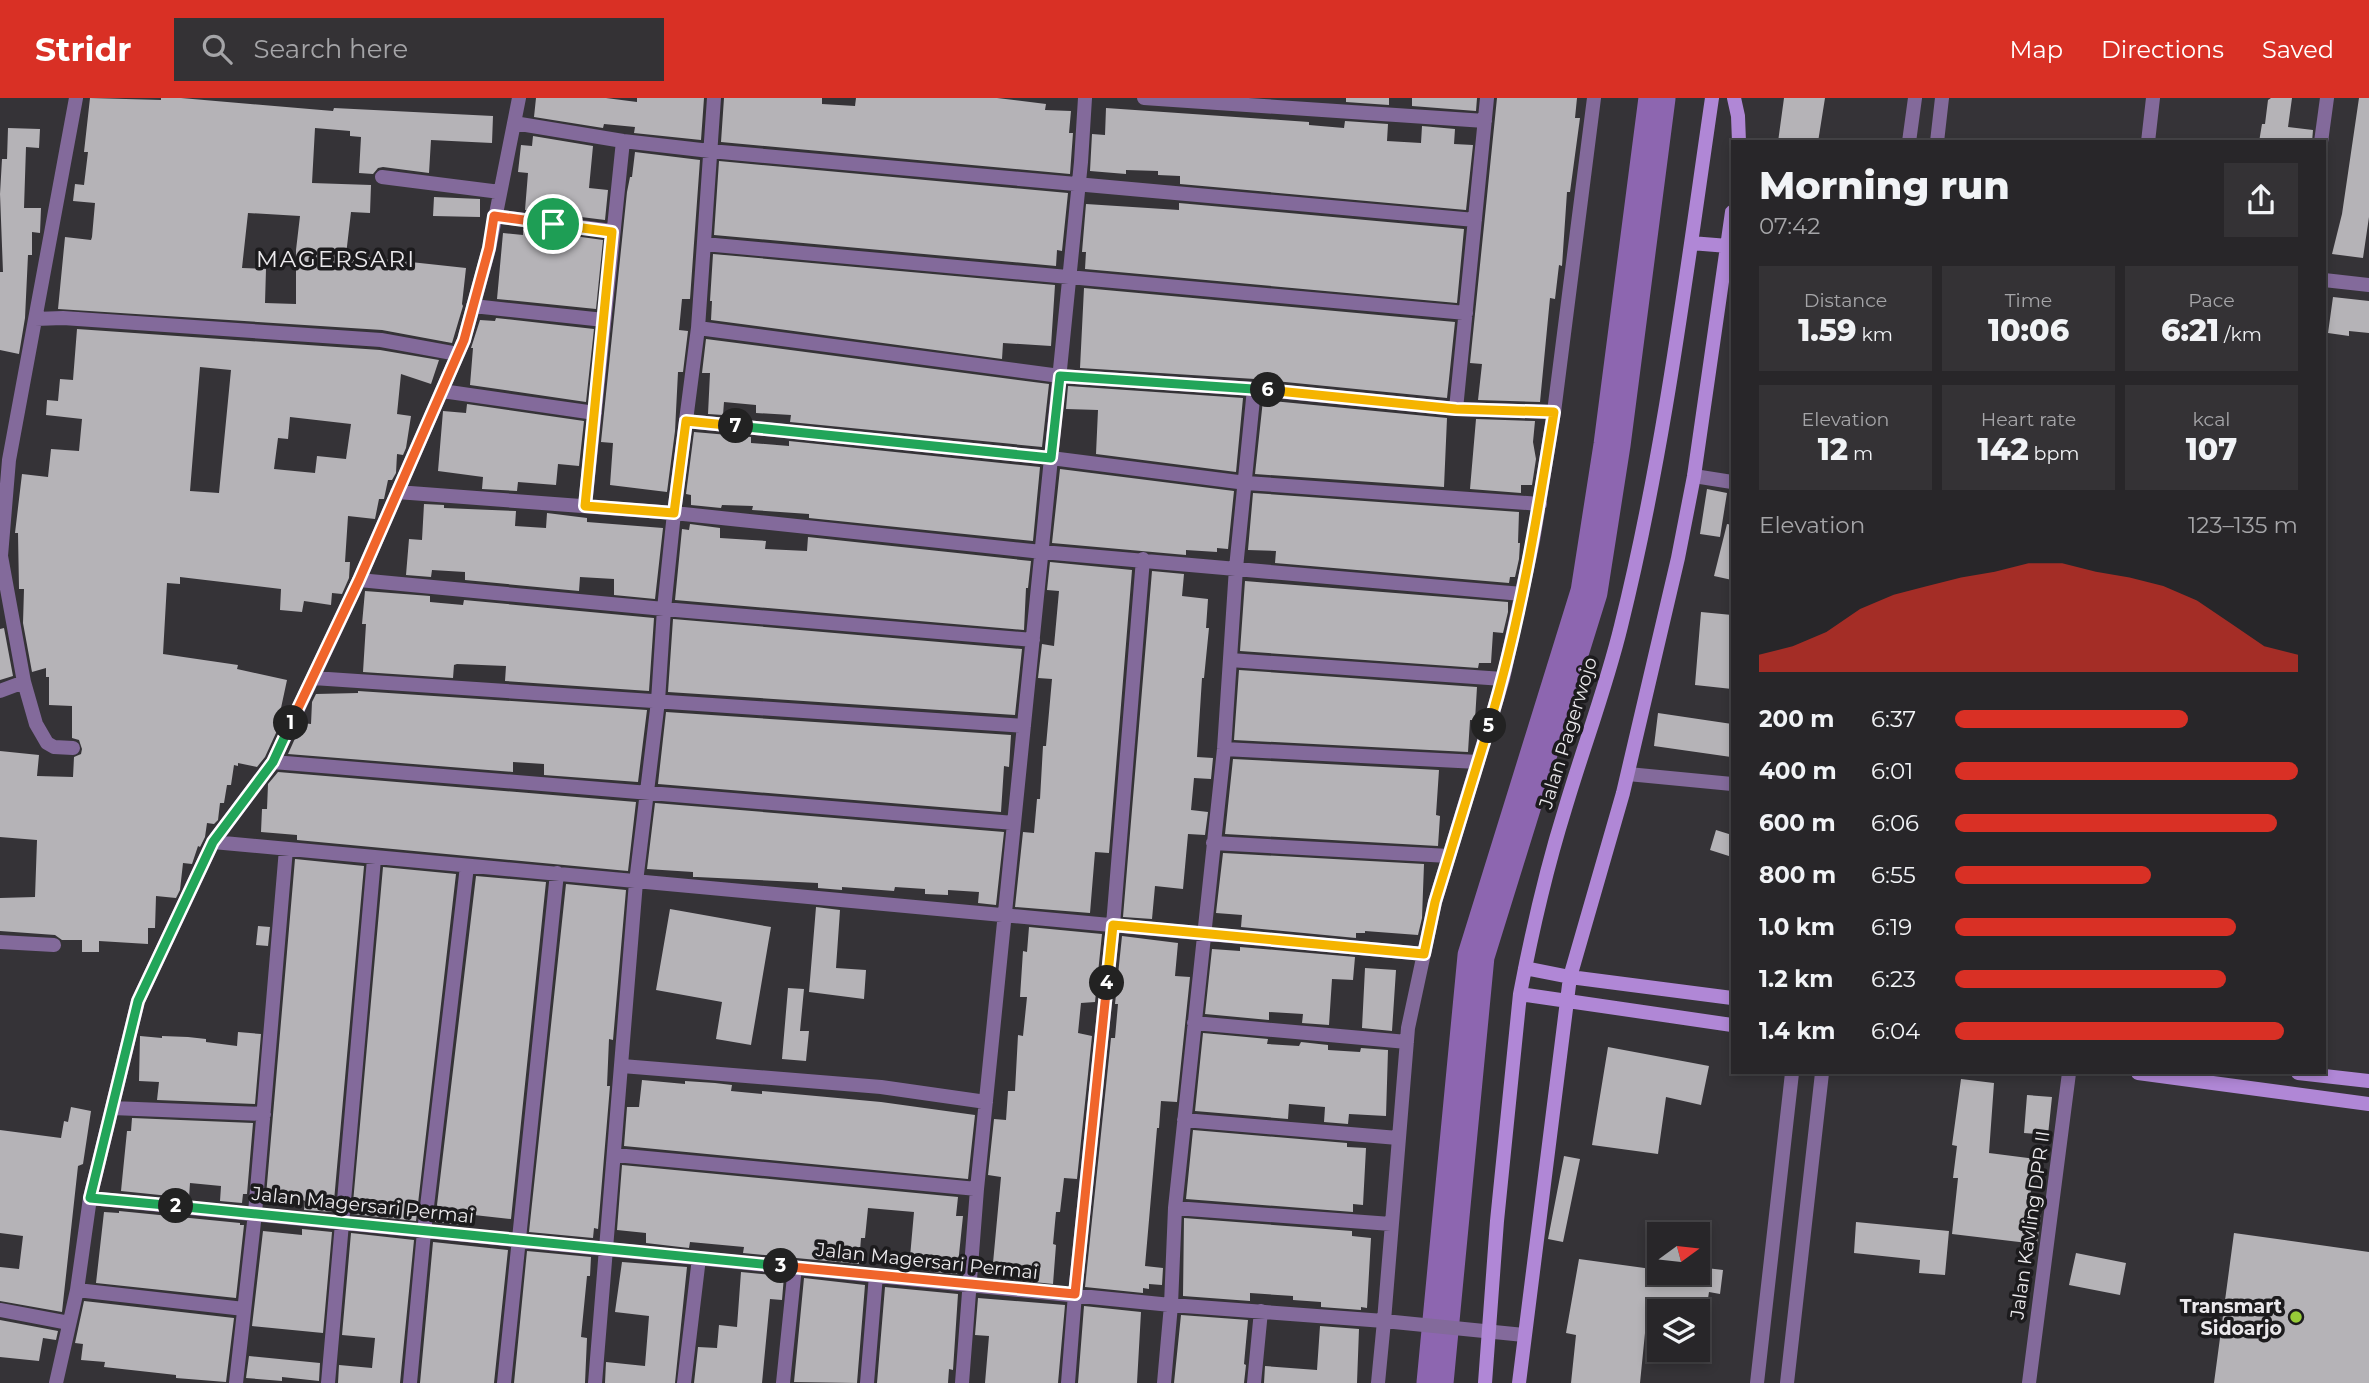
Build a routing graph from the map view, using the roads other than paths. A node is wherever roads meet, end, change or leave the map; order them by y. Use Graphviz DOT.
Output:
graph roads {
  1 [pos="76,98"];
  2 [pos="519,98"];
  3 [pos="714,98"];
  4 [pos="1085,98"];
  5 [pos="1144,98"];
  6 [pos="1486,98"];
  7 [pos="1594,98"];
  8 [pos="1712,98"];
  9 [pos="1915,98"];
  10 [pos="1942,98"];
  11 [pos="2153,98"];
  12 [pos="2327,98"];
  13 [pos="1736,102"];
  14 [pos="1485,121"];
  15 [pos="514,123"];
  16 [pos="1739,140"];
  17 [pos="1909,140"];
  18 [pos="1937,140"];
  19 [pos="2148,140"];
  20 [pos="2321,140"];
  21 [pos="623,141"];
  22 [pos="710,151"];
  23 [pos="382,177"];
  24 [pos="1079,185"];
  25 [pos="500,192"];
  26 [pos="494,216"];
  27 [pos="1475,220"];
  28 [pos="1731,220"];
  29 [pos="612,232"];
  30 [pos="1691,243"];
  31 [pos="704,244"];
  32 [pos="1728,246"];
  33 [pos="1070,278"];
  34 [pos="2326,280"];
  35 [pos="2369,285"];
  36 [pos="473,306"];
  37 [pos="1466,313"];
  38 [pos="35,319"];
  39 [pos="604,320"];
  40 [pos="698,327"];
  41 [pos="458,354"];
  42 [pos="1060,376"];
  43 [pos="1254,389"];
  44 [pos="442,391"];
  45 [pos="1456,409"];
  46 [pos="1554,412"];
  47 [pos="595,413"];
  48 [pos="686,421"];
  49 [pos="4,458"];
  50 [pos="1051,458"];
  51 [pos="1693,476"];
  52 [pos="1731,482"];
  53 [pos="1245,483"];
  54 [pos="397,492"];
  55 [pos="1541,504"];
  56 [pos="585,506"];
  57 [pos="674,513"];
  58 [pos="1042,552"];
  59 [pos="1143,559"];
  60 [pos="1236,568"];
  61 [pos="359,580"];
  62 [pos="1522,594"];
  63 [pos="664,609"];
  64 [pos="1033,640"];
  65 [pos="1230,660"];
  66 [pos="313,678"];
  67 [pos="1503,679"];
  68 [pos="24,682"];
  69 [pos="0,691"];
  70 [pos="657,701"];
  71 [pos="1024,726"];
  72 [pos="73,748"];
  73 [pos="1224,749"];
  74 [pos="273,762"];
  75 [pos="1478,762"];
  76 [pos="1628,774"];
  77 [pos="1731,784"];
  78 [pos="648,793"];
  79 [pos="1014,823"];
  80 [pos="213,842"];
  81 [pos="1213,843"];
  82 [pos="286,849"];
  83 [pos="1449,856"];
  84 [pos="374,859"];
  85 [pos="467,866"];
  86 [pos="557,873"];
  87 [pos="636,882"];
  88 [pos="1005,917"];
  89 [pos="1113,925"];
  90 [pos="1204,933"];
  91 [pos="0,942"];
  92 [pos="54,945"];
  93 [pos="1424,954"];
  94 [pos="1525,968"];
  95 [pos="1570,976"];
  96 [pos="1520,994"];
  97 [pos="1731,998"];
  98 [pos="1566,1000"];
  99 [pos="1194,1023"];
  100 [pos="1731,1025"];
  101 [pos="1407,1042"];
  102 [pos="622,1066"];
  103 [pos="1792,1074"];
  104 [pos="1822,1074"];
  105 [pos="2069,1074"];
  106 [pos="2145,1074"];
  107 [pos="2307,1074"];
  108 [pos="2369,1081"];
  109 [pos="986,1102"];
  110 [pos="2369,1104"];
  111 [pos="112,1108"];
  112 [pos="264,1114"];
  113 [pos="1184,1120"];
  114 [pos="1398,1138"];
  115 [pos="615,1155"];
  116 [pos="977,1189"];
  117 [pos="90,1198"];
  118 [pos="1175,1208"];
  119 [pos="255,1213"];
  120 [pos="342,1223"];
  121 [pos="1391,1224"];
  122 [pos="424,1232"];
  123 [pos="518,1240"];
  124 [pos="606,1250"];
  125 [pos="699,1258"];
  126 [pos="795,1267"];
  127 [pos="876,1275"];
  128 [pos="969,1285"];
  129 [pos="77,1290"];
  130 [pos="1075,1294"];
  131 [pos="1171,1305"];
  132 [pos="244,1309"];
  133 [pos="0,1310"];
  134 [pos="1261,1311"];
  135 [pos="1384,1321"];
  136 [pos="69,1323"];
  137 [pos="1482,1330"];
  138 [pos="1524,1335"];
  139 [pos="56,1383"];
  140 [pos="236,1383"];
  141 [pos="328,1383"];
  142 [pos="410,1383"];
  143 [pos="504,1383"];
  144 [pos="595,1383"];
  145 [pos="684,1383"];
  146 [pos="783,1383"];
  147 [pos="867,1383"];
  148 [pos="962,1383"];
  149 [pos="1068,1383"];
  150 [pos="1164,1383"];
  151 [pos="1254,1383"];
  152 [pos="1378,1383"];
  153 [pos="1485,1383"];
  154 [pos="1519,1383"];
  155 [pos="1757,1383"];
  156 [pos="1787,1383"];
  157 [pos="2029,1383"];
  1 -- 38 [label="street"];
  2 -- 15 [label="street"];
  3 -- 22 [label="street"];
  4 -- 24 [label="street"];
  5 -- 14 [label="street"];
  6 -- 14 [label="street"];
  7 -- 46 [label="street"];
  8 -- 30 [label="main road, Jalan Pagerwojo"];
  9 -- 17 [label="street"];
  10 -- 18 [label="street"];
  11 -- 19 [label="street"];
  12 -- 20 [label="street"];
  13 -- 16 [label="main road"];
  14 -- 27 [label="street"];
  15 -- 21 [label="street"];
  15 -- 25 [label="street"];
  21 -- 22 [label="street"];
  21 -- 29 [label="street"];
  22 -- 24 [label="street"];
  22 -- 31 [label="street"];
  23 -- 25 [label="street"];
  24 -- 27 [label="street"];
  24 -- 33 [label="street"];
  25 -- 26 [label="street"];
  26 -- 29 [label="street"];
  26 -- 36 [label="street"];
  27 -- 37 [label="street"];
  28 -- 32 [label="main road"];
  29 -- 39 [label="street"];
  30 -- 32 [label="main road"];
  30 -- 94 [label="main road, Jalan Pagerwojo"];
  31 -- 33 [label="street"];
  31 -- 40 [label="street"];
  32 -- 51 [label="main road"];
  33 -- 37 [label="street"];
  33 -- 42 [label="street"];
  34 -- 35 [label="street"];
  36 -- 39 [label="street"];
  36 -- 41 [label="street"];
  37 -- 45 [label="street"];
  38 -- 41 [label="street"];
  38 -- 49 [label="street"];
  39 -- 47 [label="street"];
  40 -- 42 [label="street"];
  40 -- 48 [label="street"];
  41 -- 44 [label="street"];
  42 -- 43 [label="street"];
  42 -- 50 [label="street"];
  43 -- 45 [label="street"];
  43 -- 53 [label="street"];
  44 -- 47 [label="street"];
  44 -- 54 [label="street"];
  45 -- 46 [label="street"];
  46 -- 55 [label="street"];
  47 -- 56 [label="street"];
  48 -- 50 [label="street"];
  48 -- 57 [label="street"];
  49 -- 68 [label="street"];
  50 -- 53 [label="street"];
  50 -- 58 [label="street"];
  51 -- 52 [label="street"];
  51 -- 76 [label="main road"];
  53 -- 55 [label="street"];
  53 -- 60 [label="street"];
  54 -- 56 [label="street"];
  54 -- 61 [label="street"];
  55 -- 62 [label="street"];
  56 -- 57 [label="street"];
  57 -- 58 [label="street"];
  57 -- 63 [label="street"];
  58 -- 59 [label="street"];
  58 -- 64 [label="street"];
  59 -- 60 [label="street"];
  59 -- 89 [label="street"];
  60 -- 62 [label="street"];
  60 -- 65 [label="street"];
  61 -- 63 [label="street"];
  61 -- 66 [label="street"];
  62 -- 67 [label="street"];
  63 -- 64 [label="street"];
  63 -- 70 [label="street"];
  64 -- 71 [label="street"];
  65 -- 67 [label="street"];
  65 -- 73 [label="street"];
  66 -- 70 [label="street"];
  66 -- 74 [label="street"];
  67 -- 75 [label="street"];
  68 -- 69 [label="street"];
  68 -- 72 [label="street"];
  70 -- 71 [label="street"];
  70 -- 78 [label="street"];
  71 -- 79 [label="street"];
  73 -- 75 [label="street"];
  73 -- 81 [label="street"];
  74 -- 78 [label="street"];
  74 -- 80 [label="street"];
  75 -- 83 [label="street"];
  76 -- 77 [label="street"];
  76 -- 95 [label="main road"];
  78 -- 79 [label="street"];
  78 -- 87 [label="street"];
  79 -- 88 [label="street"];
  80 -- 82 [label="street"];
  80 -- 111 [label="street"];
  81 -- 83 [label="street"];
  81 -- 90 [label="street"];
  82 -- 84 [label="street"];
  82 -- 112 [label="street"];
  83 -- 93 [label="street"];
  84 -- 85 [label="street"];
  84 -- 120 [label="street"];
  85 -- 86 [label="street"];
  85 -- 122 [label="street"];
  86 -- 87 [label="street"];
  86 -- 123 [label="street"];
  87 -- 88 [label="street"];
  87 -- 102 [label="street"];
  88 -- 89 [label="street"];
  88 -- 109 [label="street"];
  89 -- 90 [label="street"];
  89 -- 130 [label="street"];
  90 -- 93 [label="street"];
  90 -- 99 [label="street"];
  91 -- 92 [label="street"];
  93 -- 101 [label="street"];
  94 -- 95 [label="main road"];
  94 -- 96 [label="main road, Jalan Pagerwojo"];
  95 -- 97 [label="main road"];
  95 -- 98 [label="main road"];
  96 -- 98 [label="main road"];
  96 -- 137 [label="main road, Jalan Pagerwojo"];
  98 -- 100 [label="main road"];
  98 -- 138 [label="main road"];
  99 -- 101 [label="street"];
  99 -- 113 [label="street"];
  101 -- 114 [label="street"];
  102 -- 109 [label="street"];
  102 -- 115 [label="street"];
  103 -- 155 [label="street"];
  104 -- 156 [label="street"];
  105 -- 157 [label="street, Jalan Kavling DPR II"];
  106 -- 110 [label="main road"];
  107 -- 108 [label="main road"];
  109 -- 116 [label="street"];
  111 -- 112 [label="street"];
  111 -- 117 [label="street"];
  112 -- 119 [label="street"];
  113 -- 114 [label="street"];
  113 -- 118 [label="street"];
  114 -- 121 [label="street"];
  115 -- 116 [label="street"];
  115 -- 124 [label="street"];
  116 -- 128 [label="street"];
  117 -- 119 [label="street, Jalan Magersari Permai"];
  117 -- 129 [label="street"];
  118 -- 121 [label="street"];
  118 -- 131 [label="street"];
  119 -- 120 [label="street, Jalan Magersari Permai"];
  119 -- 132 [label="street"];
  120 -- 122 [label="street, Jalan Magersari Permai"];
  120 -- 141 [label="street"];
  121 -- 135 [label="street"];
  122 -- 123 [label="street, Jalan Magersari Permai"];
  122 -- 142 [label="street"];
  123 -- 124 [label="street, Jalan Magersari Permai"];
  123 -- 143 [label="street"];
  124 -- 125 [label="street, Jalan Magersari Permai"];
  124 -- 144 [label="street"];
  125 -- 126 [label="street, Jalan Magersari Permai"];
  125 -- 145 [label="street"];
  126 -- 127 [label="street, Jalan Magersari Permai"];
  126 -- 146 [label="street"];
  127 -- 128 [label="street, Jalan Magersari Permai"];
  127 -- 147 [label="street"];
  128 -- 130 [label="street, Jalan Magersari Permai"];
  128 -- 148 [label="street"];
  129 -- 132 [label="street"];
  129 -- 136 [label="street"];
  130 -- 131 [label="street, Jalan Magersari Permai"];
  130 -- 149 [label="street"];
  131 -- 134 [label="street, Jalan Magersari Permai"];
  131 -- 150 [label="street"];
  132 -- 140 [label="street"];
  133 -- 136 [label="street"];
  134 -- 135 [label="street, Jalan Magersari Permai"];
  134 -- 151 [label="street"];
  135 -- 137 [label="street, Jalan Magersari Permai"];
  135 -- 152 [label="street"];
  136 -- 139 [label="street"];
  137 -- 138 [label="street, Jalan Magersari Permai"];
  137 -- 153 [label="main road, Jalan Pagerwojo"];
  138 -- 154 [label="main road"];
}
